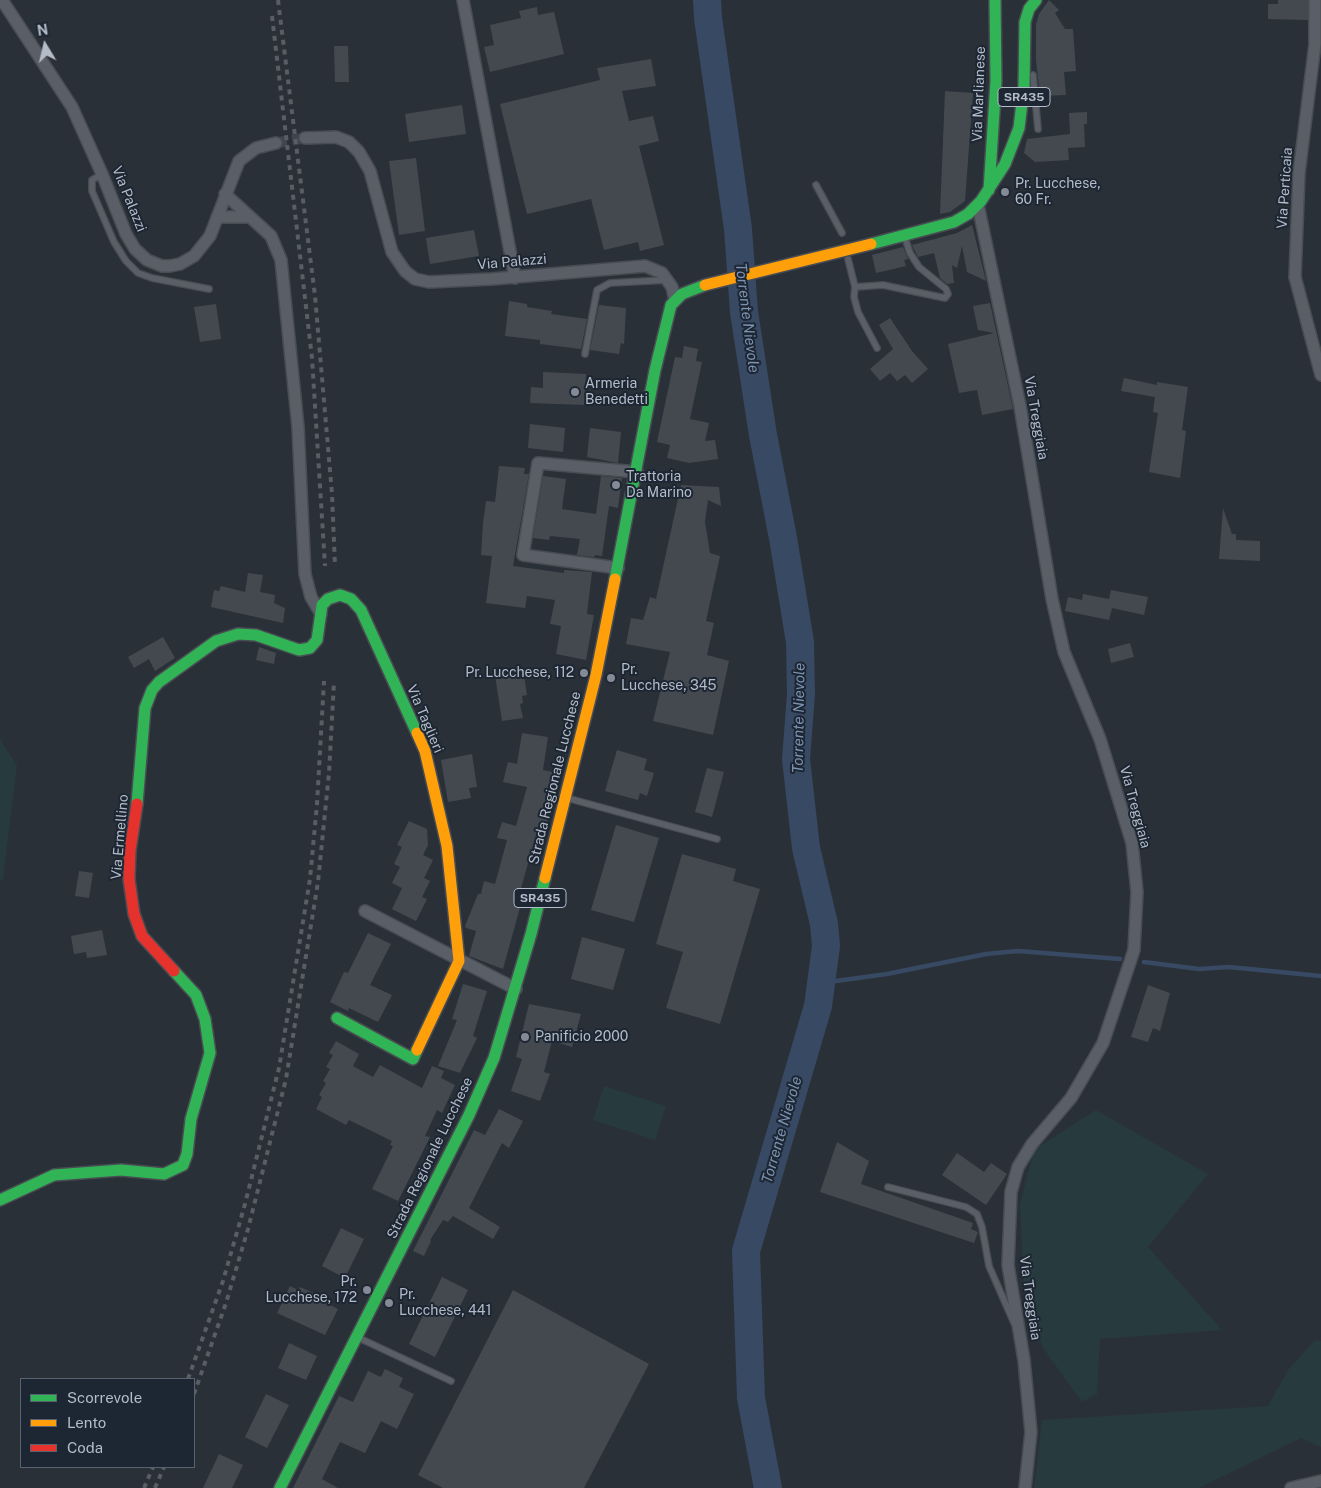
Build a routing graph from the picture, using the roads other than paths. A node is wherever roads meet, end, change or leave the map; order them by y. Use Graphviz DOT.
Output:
graph roads {
  1 [pos="2,0"];
  2 [pos="463,0"];
  3 [pos="995,0"];
  4 [pos="1036,0"];
  5 [pos="1315,0"];
  6 [pos="1024,37"];
  7 [pos="1038,129"];
  8 [pos="305,138"];
  9 [pos="276,143"];
  10 [pos="102,174"];
  11 [pos="816,185"];
  12 [pos="989,190"];
  13 [pos="226,194"];
  14 [pos="978,205"];
  15 [pos="218,217"];
  16 [pos="250,217"];
  17 [pos="842,233"];
  18 [pos="904,236"];
  19 [pos="848,258"];
  20 [pos="514,278"];
  21 [pos="668,280"];
  22 [pos="855,287"];
  23 [pos="209,289"];
  24 [pos="675,300"];
  25 [pos="877,348"];
  26 [pos="585,354"];
  27 [pos="1321,375"];
  28 [pos="636,472"];
  29 [pos="618,568"];
  30 [pos="321,614"];
  31 [pos="565,797"];
  32 [pos="716,838"];
  33 [pos="365,911"];
  34 [pos="459,961"];
  35 [pos="516,988"];
  36 [pos="337,1018"];
  37 [pos="888,1187"];
  38 [pos="0,1200"];
  39 [pos="1020,1333"];
  40 [pos="357,1338"];
  41 [pos="451,1381"];
  42 [pos="1321,1481"];
  43 [pos="280,1488"];
  44 [pos="1025,1488"];
  45 [pos="1291,1488"];
  1 -- 10 [label="street, Via Palazzi"];
  2 -- 20 [label="street"];
  3 -- 12 [label="main road, Via Marlianese"];
  4 -- 6 [label="main road, SR435"];
  5 -- 27 [label="street, Via Perticaia"];
  6 -- 7 [label="lane"];
  6 -- 12 [label="main road, SR435"];
  8 -- 20 [label="street, Via Palazzi"];
  9 -- 13 [label="street, Via Palazzi"];
  10 -- 15 [label="street, Via Palazzi"];
  10 -- 23 [label="lane"];
  11 -- 17 [label="lane"];
  12 -- 14 [label="main road, SR435"];
  13 -- 15 [label="street, Via Palazzi"];
  13 -- 16 [label="street"];
  14 -- 18 [label="main road, SR435"];
  14 -- 39 [label="street, Via Treggiaia"];
  15 -- 16 [label="street"];
  16 -- 30 [label="street"];
  18 -- 22 [label="lane"];
  18 -- 24 [label="main road, SR435, bridge"];
  19 -- 22 [label="lane"];
  20 -- 21 [label="street, Via Palazzi"];
  21 -- 24 [label="street"];
  21 -- 26 [label="lane"];
  22 -- 25 [label="lane"];
  24 -- 28 [label="main road, Strada Regionale Lucchese / SR435"];
  28 -- 29 [label="main road, Strada Regionale Lucchese / SR435"];
  28 -- 29 [label="street"];
  29 -- 31 [label="main road, Strada Regionale Lucchese / SR435"];
  30 -- 34 [label="main road, Via Taglieri"];
  30 -- 38 [label="main road, Via Ermellino"];
  31 -- 32 [label="lane"];
  31 -- 35 [label="main road, Strada Regionale Lucchese / SR435"];
  33 -- 34 [label="street"];
  34 -- 35 [label="street"];
  34 -- 36 [label="main road"];
  35 -- 40 [label="main road, Strada Regionale Lucchese / SR435"];
  37 -- 39 [label="lane"];
  39 -- 44 [label="street, Via Treggiaia"];
  40 -- 41 [label="lane"];
  40 -- 43 [label="main road, Strada Regionale Lucchese / SR435"];
  42 -- 45 [label="street"];
}
